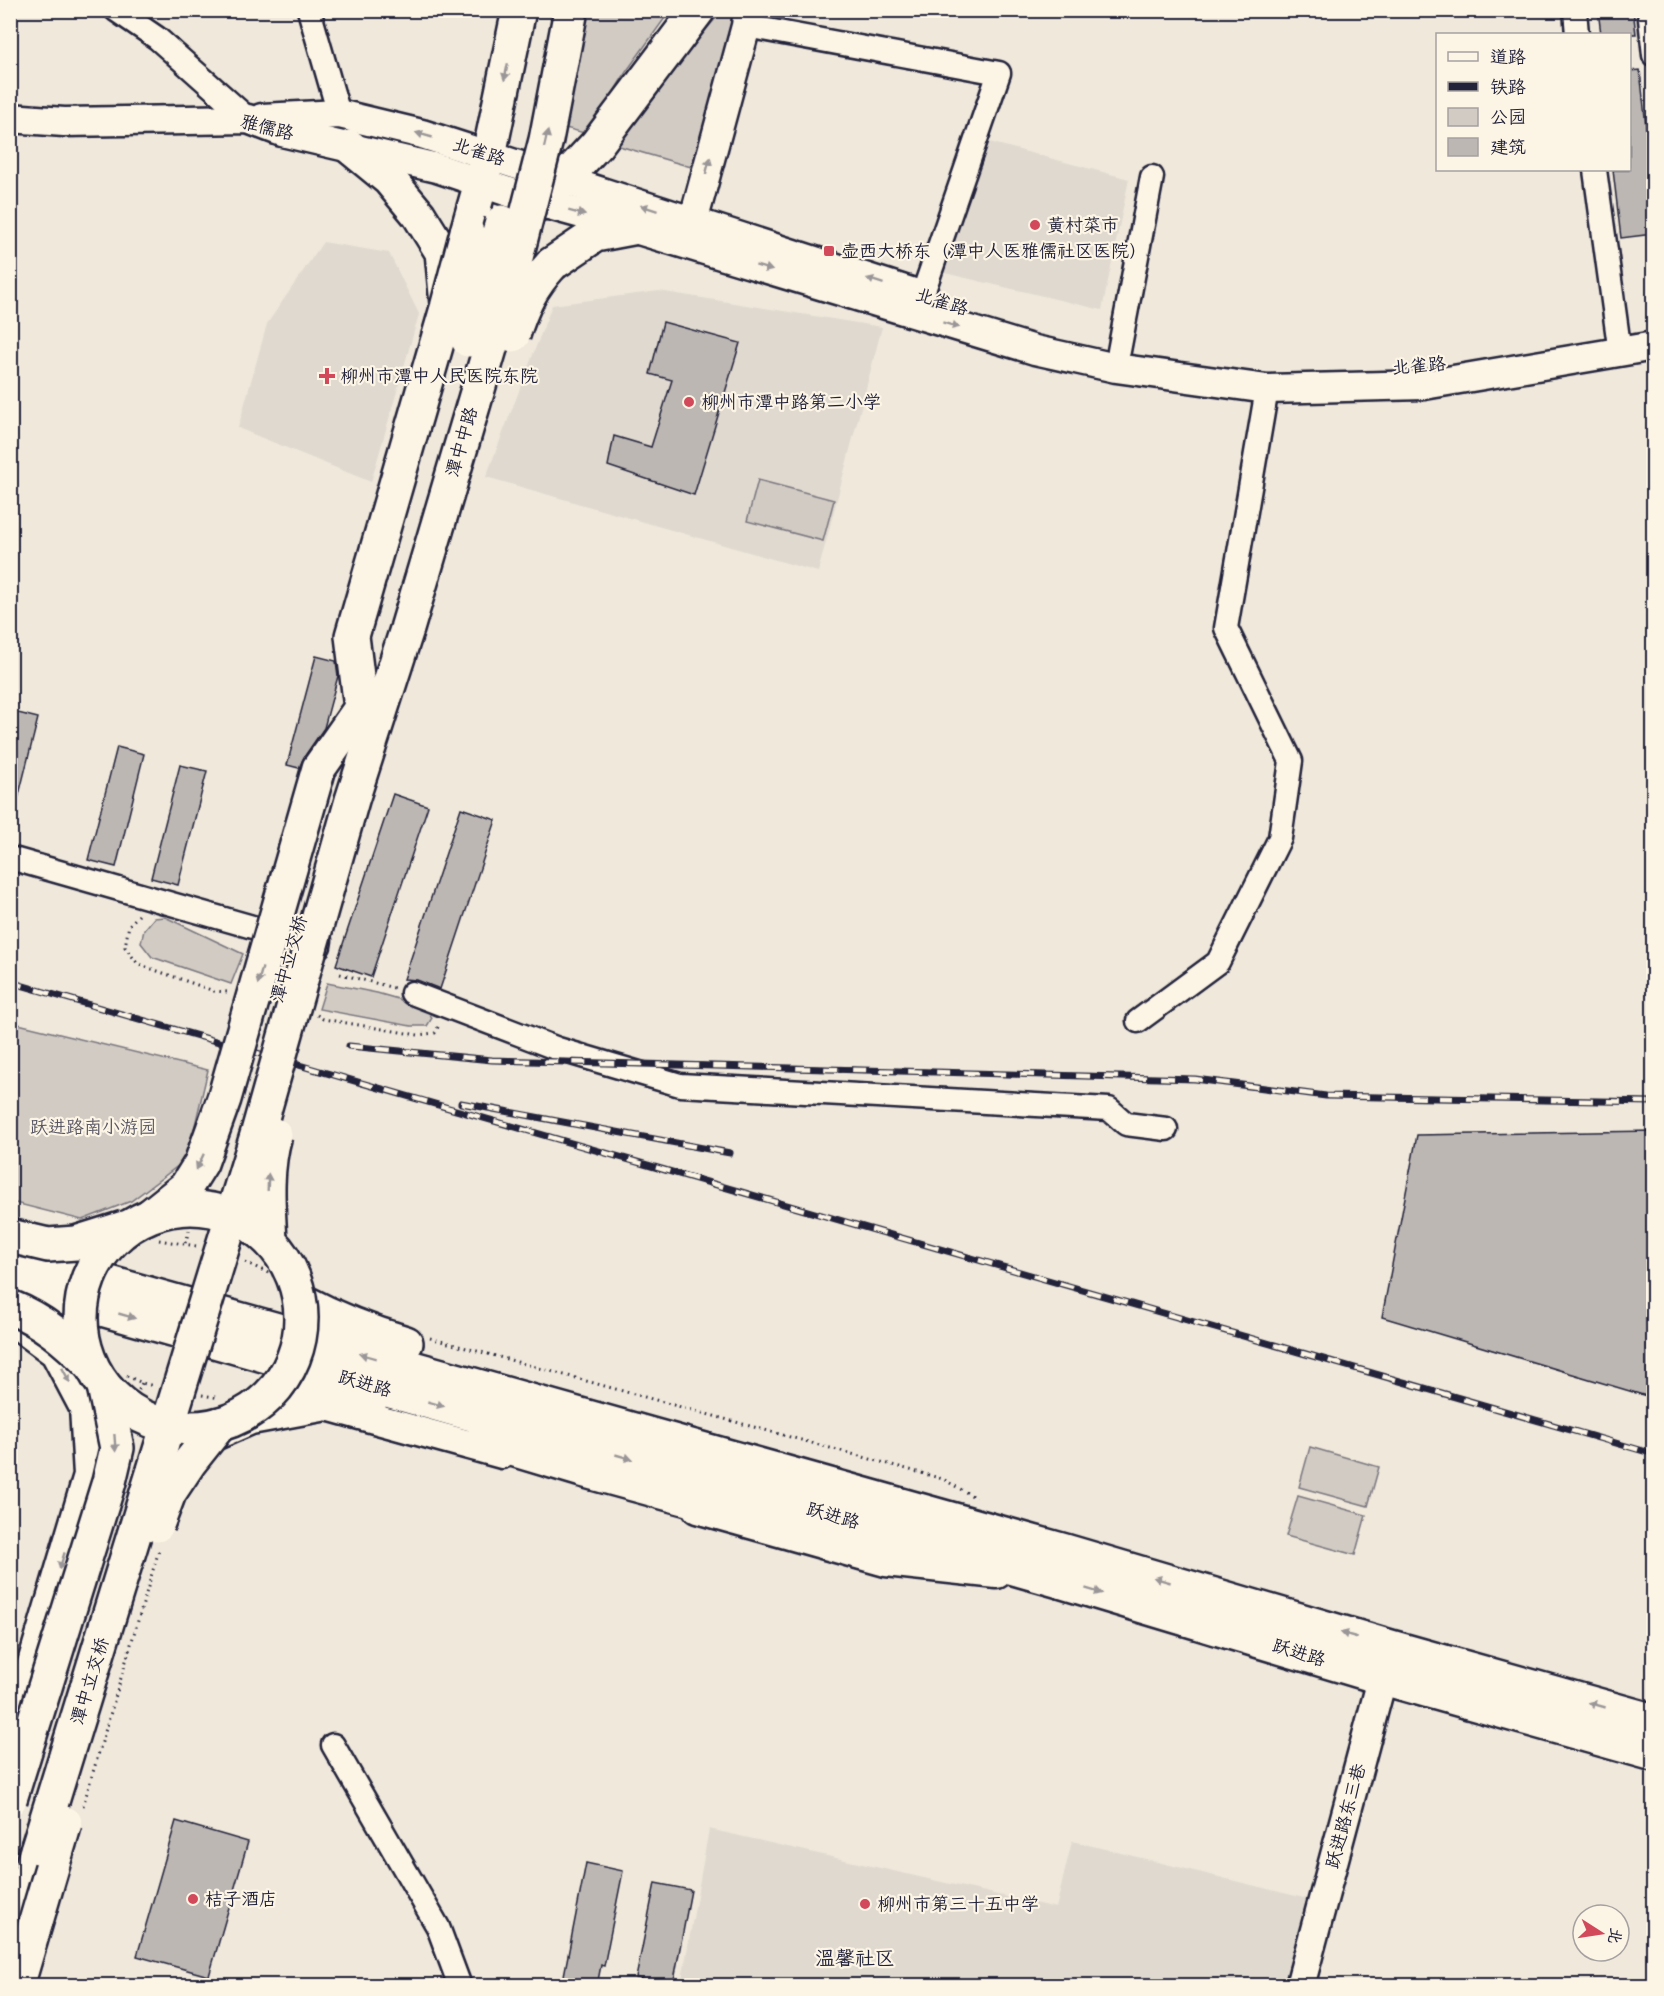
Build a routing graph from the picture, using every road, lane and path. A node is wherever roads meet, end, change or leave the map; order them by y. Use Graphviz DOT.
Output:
graph roads {
  1 [pos="116,10"];
  2 [pos="309,10"];
  3 [pos="552,10"];
  4 [pos="572,10"];
  5 [pos="681,10"];
  6 [pos="698,10"];
  7 [pos="1575,10"];
  8 [pos="1649,10"];
  9 [pos="518,12"];
  10 [pos="747,18"];
  11 [pos="1577,33"];
  12 [pos="1653,55"];
  13 [pos="339,114"];
  14 [pos="10,118"];
  15 [pos="248,119"];
  16 [pos="350,147"];
  17 [pos="1595,171"];
  18 [pos="488,174"];
  19 [pos="1152,177"];
  20 [pos="563,179"];
  21 [pos="542,203"];
  22 [pos="693,222"];
  23 [pos="632,228"];
  24 [pos="922,296"];
  25 [pos="447,308"];
  26 [pos="1653,331"];
  27 [pos="1619,346"];
  28 [pos="1653,346"];
  29 [pos="1119,351"];
  30 [pos="1267,388"];
  31 [pos="371,710"];
  32 [pos="338,741"];
  33 [pos="377,754"];
  34 [pos="352,800"];
  35 [pos="10,858"];
  36 [pos="146,909"];
  37 [pos="282,935"];
  38 [pos="340,974"];
  39 [pos="232,993"];
  40 [pos="412,993"];
  41 [pos="315,1014"];
  42 [pos="443,1017"];
  43 [pos="1138,1021"];
  44 [pos="1166,1129"];
  45 [pos="141,1220"];
  46 [pos="10,1236"];
  47 [pos="270,1241"];
  48 [pos="10,1256"];
  49 [pos="242,1260"];
  50 [pos="10,1283"];
  51 [pos="297,1292"];
  52 [pos="10,1307"];
  53 [pos="10,1320"];
  54 [pos="425,1337"];
  55 [pos="98,1376"];
  56 [pos="265,1400"];
  57 [pos="220,1424"];
  58 [pos="984,1503"];
  59 [pos="159,1550"];
  60 [pos="1061,1565"];
  61 [pos="1387,1662"];
  62 [pos="1653,1721"];
  63 [pos="10,1737"];
  64 [pos="333,1745"];
  65 [pos="1653,1754"];
  66 [pos="10,1799"];
  67 [pos="81,1814"];
  68 [pos="10,1877"];
  69 [pos="10,1938"];
  70 [pos="10,1978"];
  71 [pos="17,1986"];
  72 [pos="460,1986"];
  73 [pos="1300,1986"];
  1 -- 15 [label="street"];
  2 -- 13 [label="street"];
  3 -- 31 [label="main road, 潭中中路, bridge"];
  31 -- 4 [label="main road, 潭中中路, one-way, bridge"];
  5 -- 20 [label="main road"];
  6 -- 20 [label="main road"];
  7 -- 11 [label="street"];
  8 -- 12 [label="street"];
  9 -- 18 [label="main road, one-way"];
  22 -- 10 [label="street, one-way"];
  10 -- 24 [label="street"];
  13 -- 15 [label="street, 北雀路"];
  18 -- 13 [label="street, 北雀路, one-way"];
  14 -- 15 [label="street, 雅儒路"];
  15 -- 16 [label="street, 雅儒路"];
  16 -- 18 [label="street, 雅儒路"];
  16 -- 25 [label="main road"];
  17 -- 27 [label="street"];
  18 -- 20 [label="street, 北雀路"];
  18 -- 21 [label="street, 北雀路"];
  18 -- 25 [label="main road, bridge"];
  18 -- 32 [label="street"];
  19 -- 29 [label="street"];
  20 -- 21 [label="main road"];
  22 -- 20 [label="street, 北雀路, one-way"];
  21 -- 23 [label="street, 北雀路, one-way"];
  21 -- 33 [label="street"];
  24 -- 22 [label="street, 北雀路, one-way"];
  23 -- 30 [label="street, 北雀路, one-way"];
  23 -- 31 [label="main road, bridge"];
  24 -- 29 [label="street, 北雀路"];
  25 -- 31 [label="main road, bridge"];
  26 -- 27 [label="street, 北雀路"];
  27 -- 28 [label="street, 北雀路"];
  27 -- 29 [label="street, 北雀路"];
  27 -- 30 [label="street, 北雀路"];
  30 -- 43 [label="street"];
  31 -- 34 [label="main road, 潭中中路, bridge"];
  31 -- 45 [label="main road, one-way, bridge"];
  47 -- 31 [label="main road, one-way, bridge"];
  31 -- 68 [label="main road, 潭中立交桥, bridge"];
  32 -- 33 [label="street"];
  32 -- 37 [label="street"];
  33 -- 37 [label="street"];
  34 -- 69 [label="main road, 潭中立交桥, bridge"];
  35 -- 37 [label="street"];
  36 -- 39 [label="path"];
  38 -- 40 [label="path"];
  40 -- 44 [label="street"];
  41 -- 42 [label="path"];
  45 -- 46 [label="main road, bridge"];
  45 -- 47 [label="main road, bridge"];
  45 -- 55 [label="main road, bridge"];
  47 -- 51 [label="main road, bridge"];
  60 -- 48 [label="main road, 跃进路, one-way"];
  49 -- 51 [label="path"];
  50 -- 60 [label="main road, 跃进路, one-way"];
  51 -- 56 [label="main road, bridge"];
  51 -- 60 [label="main road"];
  52 -- 55 [label="main road, bridge"];
  53 -- 63 [label="street, one-way"];
  54 -- 58 [label="path"];
  55 -- 57 [label="main road, bridge"];
  55 -- 66 [label="main road, one-way, bridge"];
  56 -- 57 [label="main road, bridge"];
  56 -- 60 [label="main road"];
  57 -- 71 [label="main road, bridge"];
  59 -- 67 [label="path"];
  60 -- 61 [label="main road, 跃进路"];
  60 -- 70 [label="street"];
  62 -- 61 [label="main road, 跃进路, one-way"];
  61 -- 65 [label="main road, 跃进路"];
  61 -- 73 [label="street, 跃进路东三巷"];
  64 -- 72 [label="street"];
}
